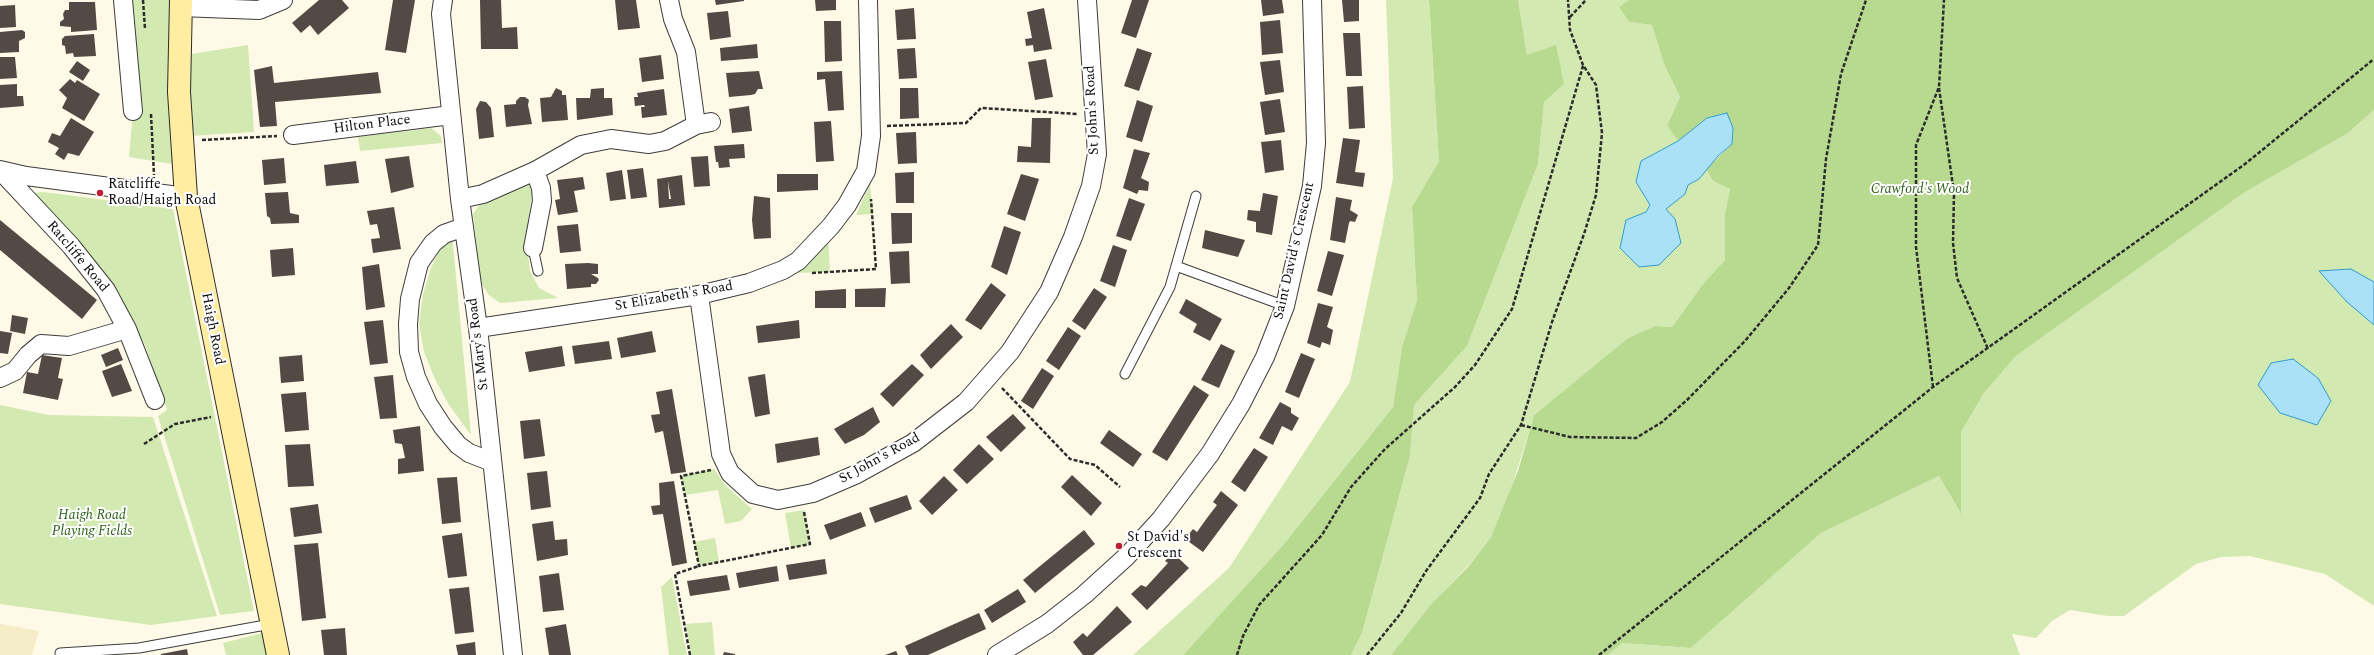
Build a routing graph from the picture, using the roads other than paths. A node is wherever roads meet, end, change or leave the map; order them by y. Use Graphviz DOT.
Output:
graph roads {
  1 [pos="123,0"];
  2 [pos="283,0"];
  3 [pos="443,0"];
  4 [pos="669,0"];
  5 [pos="868,0"];
  6 [pos="1087,0"];
  7 [pos="1312,0"];
  8 [pos="181,3"];
  9 [pos="133,111"];
  10 [pos="451,115"];
  11 [pos="293,135"];
  12 [pos="0,170"];
  13 [pos="535,171"];
  14 [pos="1196,196"];
  15 [pos="186,197"];
  16 [pos="460,199"];
  17 [pos="464,227"];
  18 [pos="533,248"];
  19 [pos="1176,266"];
  20 [pos="538,270"];
  21 [pos="699,295"];
  22 [pos="1285,306"];
  23 [pos="478,328"];
  24 [pos="127,329"];
  25 [pos="1125,374"];
  26 [pos="0,378"];
  27 [pos="155,400"];
  28 [pos="492,462"];
  29 [pos="271,624"];
  30 [pos="60,653"];
  31 [pos="278,655"];
  32 [pos="513,655"];
  33 [pos="997,655"];
  1 -- 9 [label="street"];
  2 -- 8 [label="street"];
  3 -- 10 [label="street, St Mary's Road"];
  4 -- 13 [label="street"];
  5 -- 21 [label="street, St Elizabeth's Road"];
  6 -- 21 [label="street, St John's Road"];
  7 -- 22 [label="street, Saint David's Crescent"];
  8 -- 15 [label="main road, Haigh Road"];
  10 -- 11 [label="street, Hilton Place"];
  10 -- 16 [label="street, St Mary's Road"];
  12 -- 15 [label="street, Ratcliffe Road"];
  12 -- 24 [label="street, Ratcliffe Road"];
  13 -- 16 [label="street"];
  13 -- 18 [label="street"];
  14 -- 19 [label="lane"];
  15 -- 29 [label="main road, Haigh Road"];
  16 -- 17 [label="street, St Mary's Road"];
  17 -- 23 [label="street, St Mary's Road"];
  17 -- 28 [label="street"];
  18 -- 20 [label="lane"];
  19 -- 22 [label="lane"];
  19 -- 25 [label="lane"];
  21 -- 23 [label="street, St Elizabeth's Road"];
  22 -- 33 [label="street, Saint David's Crescent"];
  23 -- 28 [label="street, St Mary's Road"];
  24 -- 26 [label="street"];
  24 -- 27 [label="street, Ratcliffe Road"];
  28 -- 32 [label="street, St Mary's Road"];
  29 -- 30 [label="lane"];
  29 -- 31 [label="main road, Haigh Road"];
}
